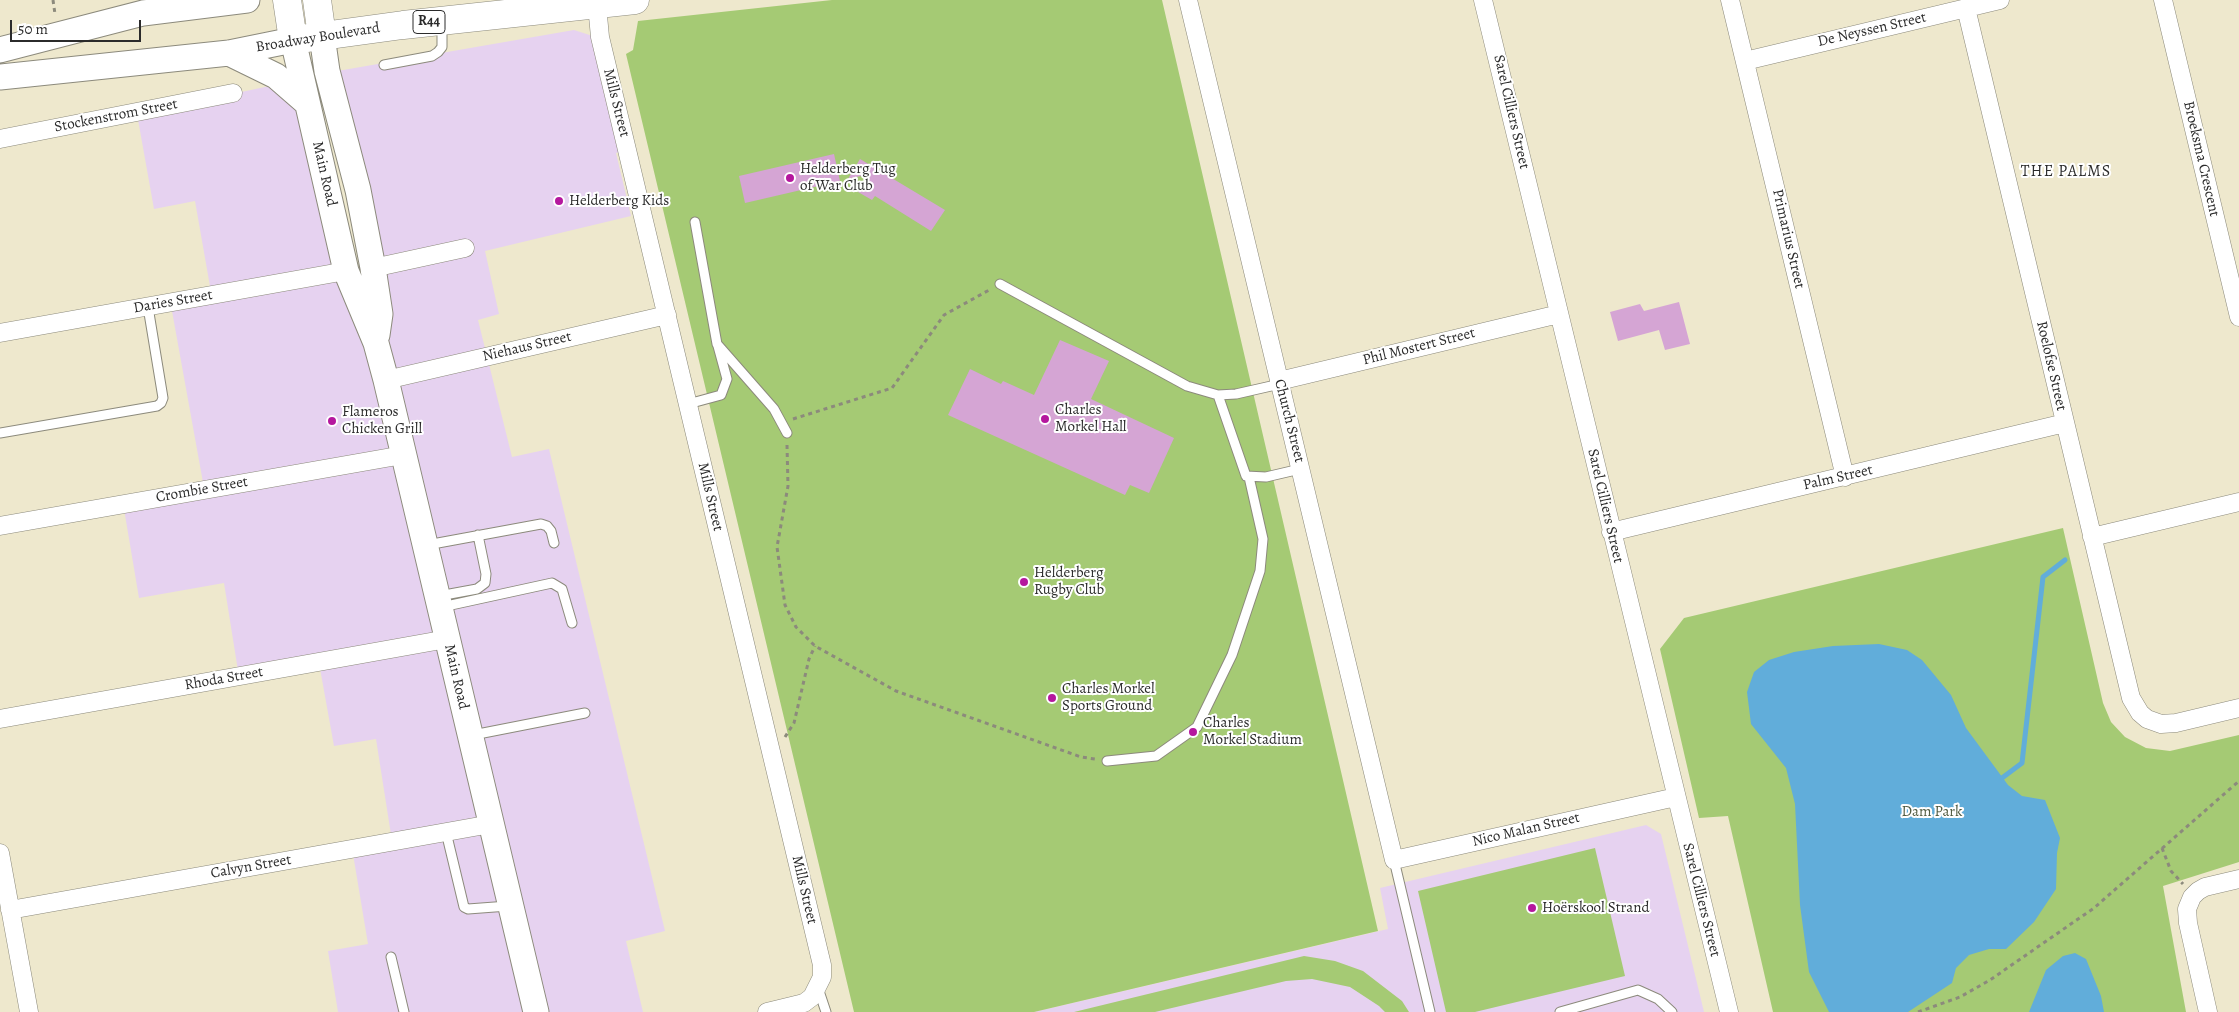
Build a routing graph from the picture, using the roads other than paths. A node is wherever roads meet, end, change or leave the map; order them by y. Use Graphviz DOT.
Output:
graph roads {
  1 [pos="247,0"];
  2 [pos="287,0"];
  3 [pos="317,0"];
  4 [pos="635,0"];
  5 [pos="1188,0"];
  6 [pos="1483,0"];
  7 [pos="1730,0"];
  8 [pos="2000,0"];
  9 [pos="2163,0"];
  10 [pos="597,5"];
  11 [pos="1966,8"];
  12 [pos="442,21"];
  13 [pos="322,36"];
  14 [pos="293,40"];
  15 [pos="0,50"];
  16 [pos="229,53"];
  17 [pos="1745,61"];
  18 [pos="384,66"];
  19 [pos="0,77"];
  20 [pos="233,93"];
  21 [pos="307,103"];
  22 [pos="0,139"];
  23 [pos="695,222"];
  24 [pos="465,248"];
  25 [pos="373,268"];
  26 [pos="346,271"];
  27 [pos="1000,284"];
  28 [pos="148,307"];
  29 [pos="1559,314"];
  30 [pos="667,315"];
  31 [pos="2239,317"];
  32 [pos="0,333"];
  33 [pos="376,343"];
  34 [pos="717,344"];
  35 [pos="386,380"];
  36 [pos="1280,383"];
  37 [pos="1218,395"];
  38 [pos="688,404"];
  39 [pos="2065,423"];
  40 [pos="0,433"];
  41 [pos="787,433"];
  42 [pos="403,455"];
  43 [pos="1300,468"];
  44 [pos="1249,477"];
  45 [pos="1845,477"];
  46 [pos="2239,502"];
  47 [pos="0,526"];
  48 [pos="1611,532"];
  49 [pos="478,536"];
  50 [pos="2092,537"];
  51 [pos="554,543"];
  52 [pos="425,546"];
  53 [pos="438,602"];
  54 [pos="572,623"];
  55 [pos="447,639"];
  56 [pos="2239,708"];
  57 [pos="586,713"];
  58 [pos="0,718"];
  59 [pos="470,736"];
  60 [pos="1107,761"];
  61 [pos="1676,796"];
  62 [pos="491,824"];
  63 [pos="446,832"];
  64 [pos="0,853"];
  65 [pos="1394,860"];
  66 [pos="2239,879"];
  67 [pos="511,906"];
  68 [pos="10,910"];
  69 [pos="391,957"];
  70 [pos="818,988"];
  71 [pos="29,1012"];
  72 [pos="404,1012"];
  73 [pos="533,1012"];
  74 [pos="767,1012"];
  75 [pos="826,1012"];
  76 [pos="1430,1012"];
  77 [pos="1560,1012"];
  78 [pos="1672,1012"];
  79 [pos="1728,1012"];
  80 [pos="2208,1012"];
  1 -- 15 [label="main road"];
  2 -- 14 [label="main road, Main Road"];
  3 -- 13 [label="main road, Main Road"];
  4 -- 10 [label="main road, Broadway Boulevard / R44"];
  5 -- 36 [label="street, Church Street"];
  6 -- 29 [label="street, Sarel Cilliers Street"];
  7 -- 17 [label="street, Primarius Street"];
  8 -- 11 [label="street, De Neyssen Street"];
  9 -- 31 [label="street, Broeksma Crescent"];
  10 -- 12 [label="main road, Broadway Boulevard / R44"];
  10 -- 30 [label="street, Mills Street"];
  11 -- 17 [label="street, De Neyssen Street"];
  11 -- 39 [label="street, Roelofse Street"];
  12 -- 13 [label="main road, Broadway Boulevard / R44"];
  12 -- 18 [label="lane"];
  13 -- 14 [label="main road, Broadway Boulevard / R44"];
  13 -- 25 [label="main road, Main Road"];
  14 -- 16 [label="main road, Broadway Boulevard"];
  14 -- 21 [label="main road, Main Road"];
  16 -- 19 [label="main road, Broadway Boulevard"];
  16 -- 21 [label="main road"];
  17 -- 45 [label="street, Primarius Street"];
  20 -- 22 [label="street, Stockenstrom Street"];
  21 -- 26 [label="main road, Main Road"];
  23 -- 34 [label="lane"];
  24 -- 25 [label="street"];
  25 -- 33 [label="main road, Main Road"];
  26 -- 28 [label="street, Daries Street"];
  26 -- 33 [label="main road, Main Road"];
  27 -- 37 [label="lane"];
  28 -- 32 [label="street, Daries Street"];
  28 -- 40 [label="lane"];
  29 -- 36 [label="street, Phil Mostert Street"];
  29 -- 48 [label="street, Sarel Cilliers Street"];
  30 -- 35 [label="street, Niehaus Street"];
  30 -- 38 [label="street, Mills Street"];
  33 -- 35 [label="main road, Main Road"];
  34 -- 38 [label="lane"];
  34 -- 41 [label="lane"];
  35 -- 42 [label="main road, Main Road"];
  36 -- 37 [label="lane"];
  36 -- 43 [label="street, Church Street"];
  37 -- 44 [label="lane"];
  38 -- 70 [label="street, Mills Street"];
  39 -- 45 [label="street, Palm Street"];
  39 -- 50 [label="street, Roelofse Street"];
  42 -- 47 [label="street, Crombie Street"];
  42 -- 52 [label="main road, Main Road"];
  43 -- 44 [label="lane"];
  43 -- 65 [label="street, Church Street"];
  44 -- 60 [label="lane"];
  45 -- 48 [label="street, Palm Street"];
  46 -- 50 [label="street"];
  48 -- 61 [label="street, Sarel Cilliers Street"];
  49 -- 51 [label="lane"];
  49 -- 52 [label="lane"];
  49 -- 53 [label="lane"];
  50 -- 56 [label="street, Roelofse Street"];
  52 -- 53 [label="main road, Main Road"];
  53 -- 54 [label="lane"];
  53 -- 55 [label="main road, Main Road"];
  55 -- 58 [label="street, Rhoda Street"];
  55 -- 59 [label="main road, Main Road"];
  57 -- 59 [label="lane"];
  59 -- 62 [label="main road, Main Road"];
  61 -- 65 [label="street, Nico Malan Street"];
  61 -- 79 [label="street, Sarel Cilliers Street"];
  62 -- 63 [label="street, Calvyn Street"];
  62 -- 67 [label="main road, Main Road"];
  63 -- 67 [label="lane"];
  63 -- 68 [label="street, Calvyn Street"];
  64 -- 68 [label="street"];
  65 -- 76 [label="lane"];
  66 -- 80 [label="street"];
  67 -- 73 [label="main road, Main Road"];
  68 -- 71 [label="street"];
  69 -- 72 [label="lane"];
  70 -- 74 [label="street"];
  70 -- 75 [label="lane"];
  77 -- 78 [label="lane"];
}
